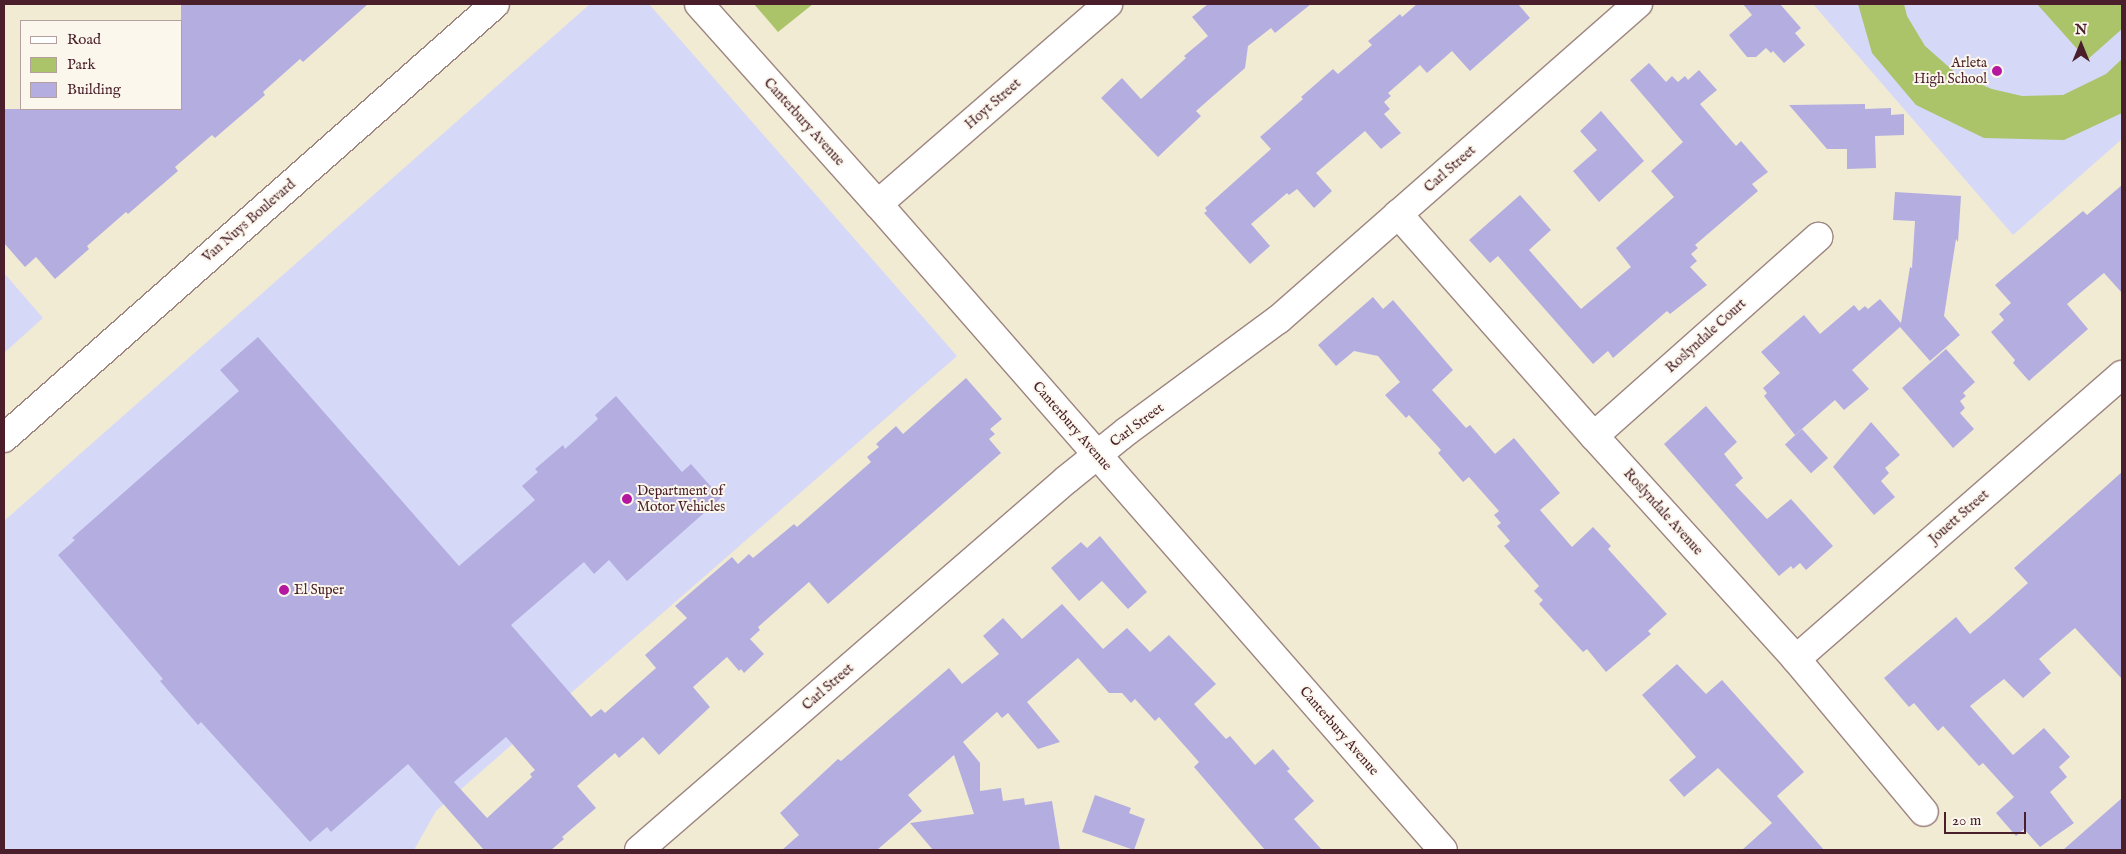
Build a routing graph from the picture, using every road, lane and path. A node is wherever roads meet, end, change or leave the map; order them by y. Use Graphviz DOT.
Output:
graph roads {
  1 [pos="495,4"];
  2 [pos="700,4"];
  3 [pos="1108,4"];
  4 [pos="1638,4"];
  5 [pos="878,204"];
  6 [pos="1398,214"];
  7 [pos="1818,237"];
  8 [pos="2122,375"];
  9 [pos="1594,436"];
  10 [pos="4,438"];
  11 [pos="1097,455"];
  12 [pos="1796,658"];
  13 [pos="1924,812"];
  14 [pos="639,850"];
  15 [pos="1443,850"];
  1 -- 10 [label="street, Van Nuys Boulevard"];
  2 -- 5 [label="street, Canterbury Avenue"];
  3 -- 5 [label="street, Hoyt Street"];
  4 -- 6 [label="street, Carl Street"];
  5 -- 11 [label="street, Canterbury Avenue"];
  6 -- 9 [label="street, Roslyndale Avenue"];
  6 -- 11 [label="street, Carl Street"];
  7 -- 9 [label="street, Roslyndale Court"];
  8 -- 12 [label="street, Jouett Street"];
  9 -- 12 [label="street, Roslyndale Avenue"];
  11 -- 14 [label="street, Carl Street"];
  11 -- 15 [label="street, Canterbury Avenue"];
  12 -- 13 [label="street, Roslyndale Avenue"];
}
